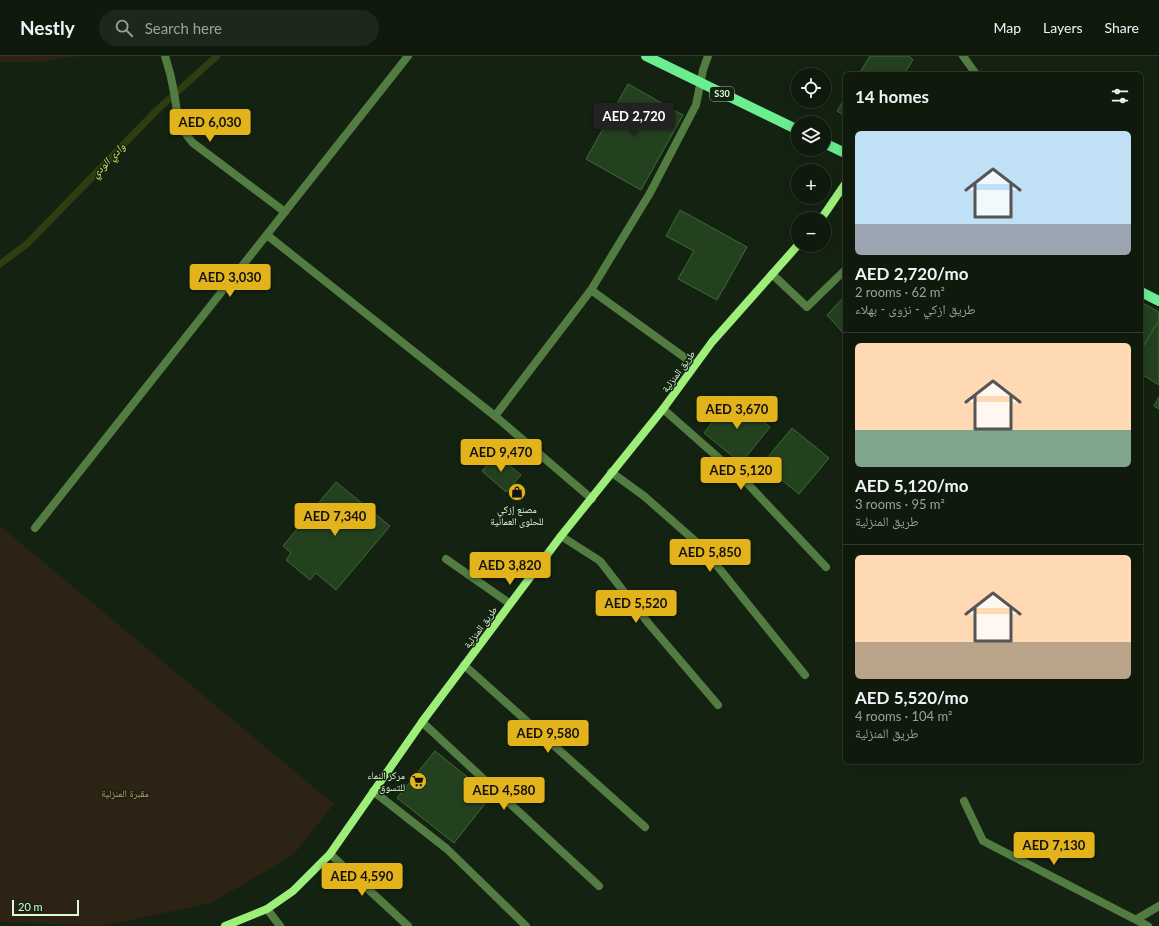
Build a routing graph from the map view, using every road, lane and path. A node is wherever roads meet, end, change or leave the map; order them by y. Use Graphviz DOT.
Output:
graph roads {
  1 [pos="165,56"];
  2 [pos="408,56"];
  3 [pos="646,56"];
  4 [pos="708,56"];
  5 [pos="963,56"];
  6 [pos="975,72"];
  7 [pos="700,83"];
  8 [pos="791,127"];
  9 [pos="831,146"];
  10 [pos="843,152"];
  11 [pos="843,187"];
  12 [pos="285,212"];
  13 [pos="826,212"];
  14 [pos="267,235"];
  15 [pos="792,252"];
  16 [pos="843,272"];
  17 [pos="772,274"];
  18 [pos="591,290"];
  19 [pos="1143,293"];
  20 [pos="1159,301"];
  21 [pos="696,365"];
  22 [pos="663,409"];
  23 [pos="495,416"];
  24 [pos="612,472"];
  25 [pos="592,499"];
  26 [pos="35,528"];
  27 [pos="561,536"];
  28 [pos="446,559"];
  29 [pos="826,567"];
  30 [pos="510,603"];
  31 [pos="464,665"];
  32 [pos="805,675"];
  33 [pos="718,705"];
  34 [pos="422,722"];
  35 [pos="373,792"];
  36 [pos="964,801"];
  37 [pos="645,827"];
  38 [pos="330,854"];
  39 [pos="599,886"];
  40 [pos="1159,906"];
  41 [pos="266,909"];
  42 [pos="1137,919"];
  43 [pos="225,926"];
  44 [pos="280,926"];
  45 [pos="408,926"];
  46 [pos="526,926"];
  47 [pos="1148,926"];
  1 -- 12 [label="street"];
  2 -- 12 [label="street"];
  3 -- 7 [label="main road, S30"];
  4 -- 7 [label="street"];
  5 -- 6 [label="street"];
  7 -- 8 [label="main road, S30"];
  7 -- 18 [label="street"];
  9 -- 10 [label="main road"];
  11 -- 13 [label="street"];
  12 -- 14 [label="street"];
  14 -- 23 [label="street"];
  14 -- 26 [label="street"];
  15 -- 17 [label="street, طريق المنزلية"];
  16 -- 17 [label="street"];
  17 -- 21 [label="street, طريق المنزلية"];
  18 -- 21 [label="street"];
  18 -- 23 [label="street"];
  19 -- 20 [label="main road"];
  21 -- 22 [label="street, طريق المنزلية"];
  22 -- 24 [label="street, طريق المنزلية"];
  22 -- 29 [label="street"];
  23 -- 25 [label="street"];
  24 -- 25 [label="street, طريق المنزلية"];
  24 -- 32 [label="street"];
  25 -- 27 [label="street, طريق المنزلية"];
  27 -- 30 [label="street, طريق المنزلية"];
  27 -- 33 [label="street"];
  28 -- 30 [label="street"];
  30 -- 31 [label="street, طريق المنزلية"];
  31 -- 34 [label="street, طريق المنزلية"];
  31 -- 37 [label="street"];
  34 -- 35 [label="street, طريق المنزلية"];
  34 -- 39 [label="street"];
  35 -- 38 [label="street, طريق المنزلية"];
  35 -- 46 [label="street"];
  36 -- 42 [label="street"];
  38 -- 41 [label="street, طريق المنزلية"];
  38 -- 45 [label="street"];
  40 -- 42 [label="street"];
  41 -- 43 [label="street, طريق المنزلية"];
  41 -- 44 [label="street"];
  42 -- 47 [label="street"];
}
